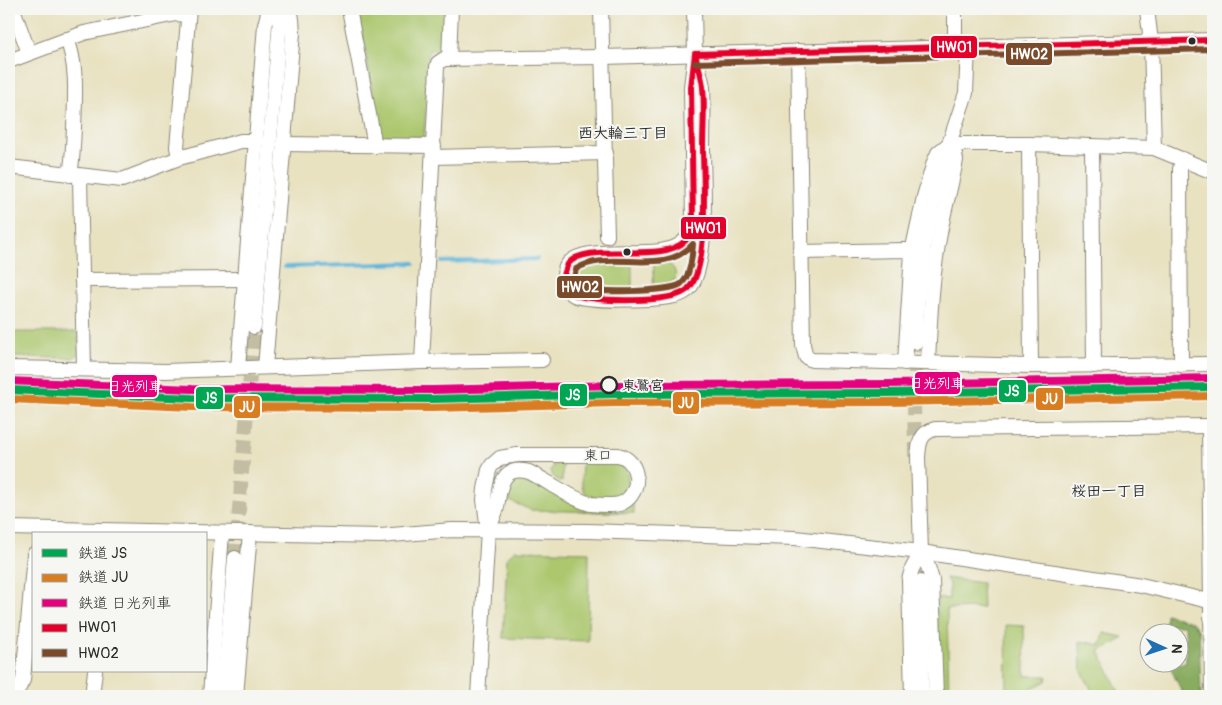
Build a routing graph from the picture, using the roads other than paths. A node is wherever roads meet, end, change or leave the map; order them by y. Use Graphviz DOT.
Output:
graph roads {
  1 [pos="13,9"];
  2 [pos="269,9"];
  3 [pos="281,9"];
  4 [pos="290,9"];
  5 [pos="349,9"];
  6 [pos="450,9"];
  7 [pos="601,9"];
  8 [pos="694,9"];
  9 [pos="954,9"];
  10 [pos="1147,9"];
  11 [pos="188,12"];
  12 [pos="67,39"];
  13 [pos="1213,40"];
  14 [pos="1151,42"];
  15 [pos="962,47"];
  16 [pos="798,51"];
  17 [pos="29,53"];
  18 [pos="696,54"];
  19 [pos="603,56"];
  20 [pos="449,58"];
  21 [pos="9,61"];
  22 [pos="257,141"];
  23 [pos="283,144"];
  24 [pos="949,144"];
  25 [pos="1029,144"];
  26 [pos="375,146"];
  27 [pos="1092,146"];
  28 [pos="1154,148"];
  29 [pos="433,152"];
  30 [pos="606,153"];
  31 [pos="179,158"];
  32 [pos="1182,159"];
  33 [pos="9,167"];
  34 [pos="1213,172"];
  35 [pos="75,176"];
  36 [pos="608,236"];
  37 [pos="800,252"];
  38 [pos="912,252"];
  39 [pos="245,279"];
  40 [pos="82,280"];
  41 [pos="254,327"];
  42 [pos="916,342"];
  43 [pos="542,360"];
  44 [pos="422,362"];
  45 [pos="905,363"];
  46 [pos="928,363"];
  47 [pos="1213,364"];
  48 [pos="1181,365"];
  49 [pos="1031,366"];
  50 [pos="1094,366"];
  51 [pos="265,367"];
  52 [pos="9,368"];
  53 [pos="238,368"];
  54 [pos="84,369"];
  55 [pos="1211,426"];
  56 [pos="9,528"];
  57 [pos="488,530"];
  58 [pos="36,531"];
  59 [pos="107,531"];
  60 [pos="164,532"];
  61 [pos="208,533"];
  62 [pos="222,533"];
  63 [pos="250,534"];
  64 [pos="922,552"];
  65 [pos="234,558"];
  66 [pos="32,577"];
  67 [pos="920,582"];
  68 [pos="1212,601"];
  69 [pos="95,672"];
  70 [pos="14,694"];
  71 [pos="92,696"];
  72 [pos="210,696"];
  73 [pos="223,696"];
  74 [pos="236,696"];
  75 [pos="478,696"];
  76 [pos="912,696"];
  77 [pos="922,696"];
  78 [pos="936,696"];
  79 [pos="1212,696"];
  1 -- 17 [label="street"];
  2 -- 22 [label="street"];
  3 -- 41 [label="street"];
  4 -- 23 [label="street"];
  5 -- 26 [label="street"];
  6 -- 20 [label="street"];
  7 -- 19 [label="street"];
  8 -- 18 [label="street"];
  9 -- 15 [label="street"];
  10 -- 14 [label="street"];
  11 -- 12 [label="street"];
  11 -- 31 [label="street"];
  12 -- 17 [label="street"];
  12 -- 35 [label="street"];
  13 -- 14 [label="street"];
  14 -- 15 [label="street"];
  14 -- 28 [label="street"];
  15 -- 16 [label="street"];
  15 -- 24 [label="street"];
  16 -- 18 [label="street"];
  16 -- 37 [label="street"];
  17 -- 21 [label="street"];
  18 -- 18 [label="street"];
  18 -- 19 [label="street"];
  19 -- 20 [label="street"];
  19 -- 30 [label="street"];
  20 -- 29 [label="street"];
  22 -- 31 [label="street"];
  22 -- 39 [label="street"];
  23 -- 26 [label="street"];
  23 -- 51 [label="street"];
  24 -- 25 [label="street"];
  24 -- 38 [label="street"];
  24 -- 42 [label="street"];
  24 -- 46 [label="street"];
  25 -- 27 [label="street"];
  25 -- 49 [label="street"];
  26 -- 29 [label="street"];
  27 -- 28 [label="street"];
  27 -- 50 [label="street"];
  28 -- 32 [label="street"];
  29 -- 30 [label="street"];
  29 -- 44 [label="street"];
  30 -- 36 [label="street"];
  31 -- 35 [label="street"];
  32 -- 34 [label="street"];
  32 -- 48 [label="street"];
  33 -- 35 [label="street"];
  35 -- 40 [label="street"];
  37 -- 38 [label="street"];
  37 -- 45 [label="street"];
  38 -- 45 [label="street"];
  39 -- 40 [label="street"];
  39 -- 53 [label="street"];
  40 -- 54 [label="street"];
  43 -- 44 [label="street"];
  44 -- 51 [label="street"];
  45 -- 46 [label="street"];
  46 -- 49 [label="street"];
  47 -- 48 [label="street"];
  48 -- 50 [label="street"];
  49 -- 50 [label="street"];
  51 -- 53 [label="street"];
  52 -- 54 [label="street"];
  53 -- 54 [label="street"];
  55 -- 64 [label="street"];
  55 -- 68 [label="street"];
  56 -- 58 [label="street"];
  57 -- 57 [label="street, 東口"];
  57 -- 63 [label="street"];
  57 -- 64 [label="street"];
  57 -- 75 [label="street"];
  58 -- 59 [label="street"];
  59 -- 60 [label="street"];
  61 -- 62 [label="street"];
  62 -- 63 [label="street"];
  62 -- 72 [label="street"];
  63 -- 74 [label="street"];
  64 -- 68 [label="street"];
  64 -- 76 [label="street"];
  64 -- 78 [label="street"];
  65 -- 73 [label="street"];
  66 -- 70 [label="street"];
  67 -- 77 [label="street"];
  68 -- 79 [label="street"];
  69 -- 71 [label="street"];
}
